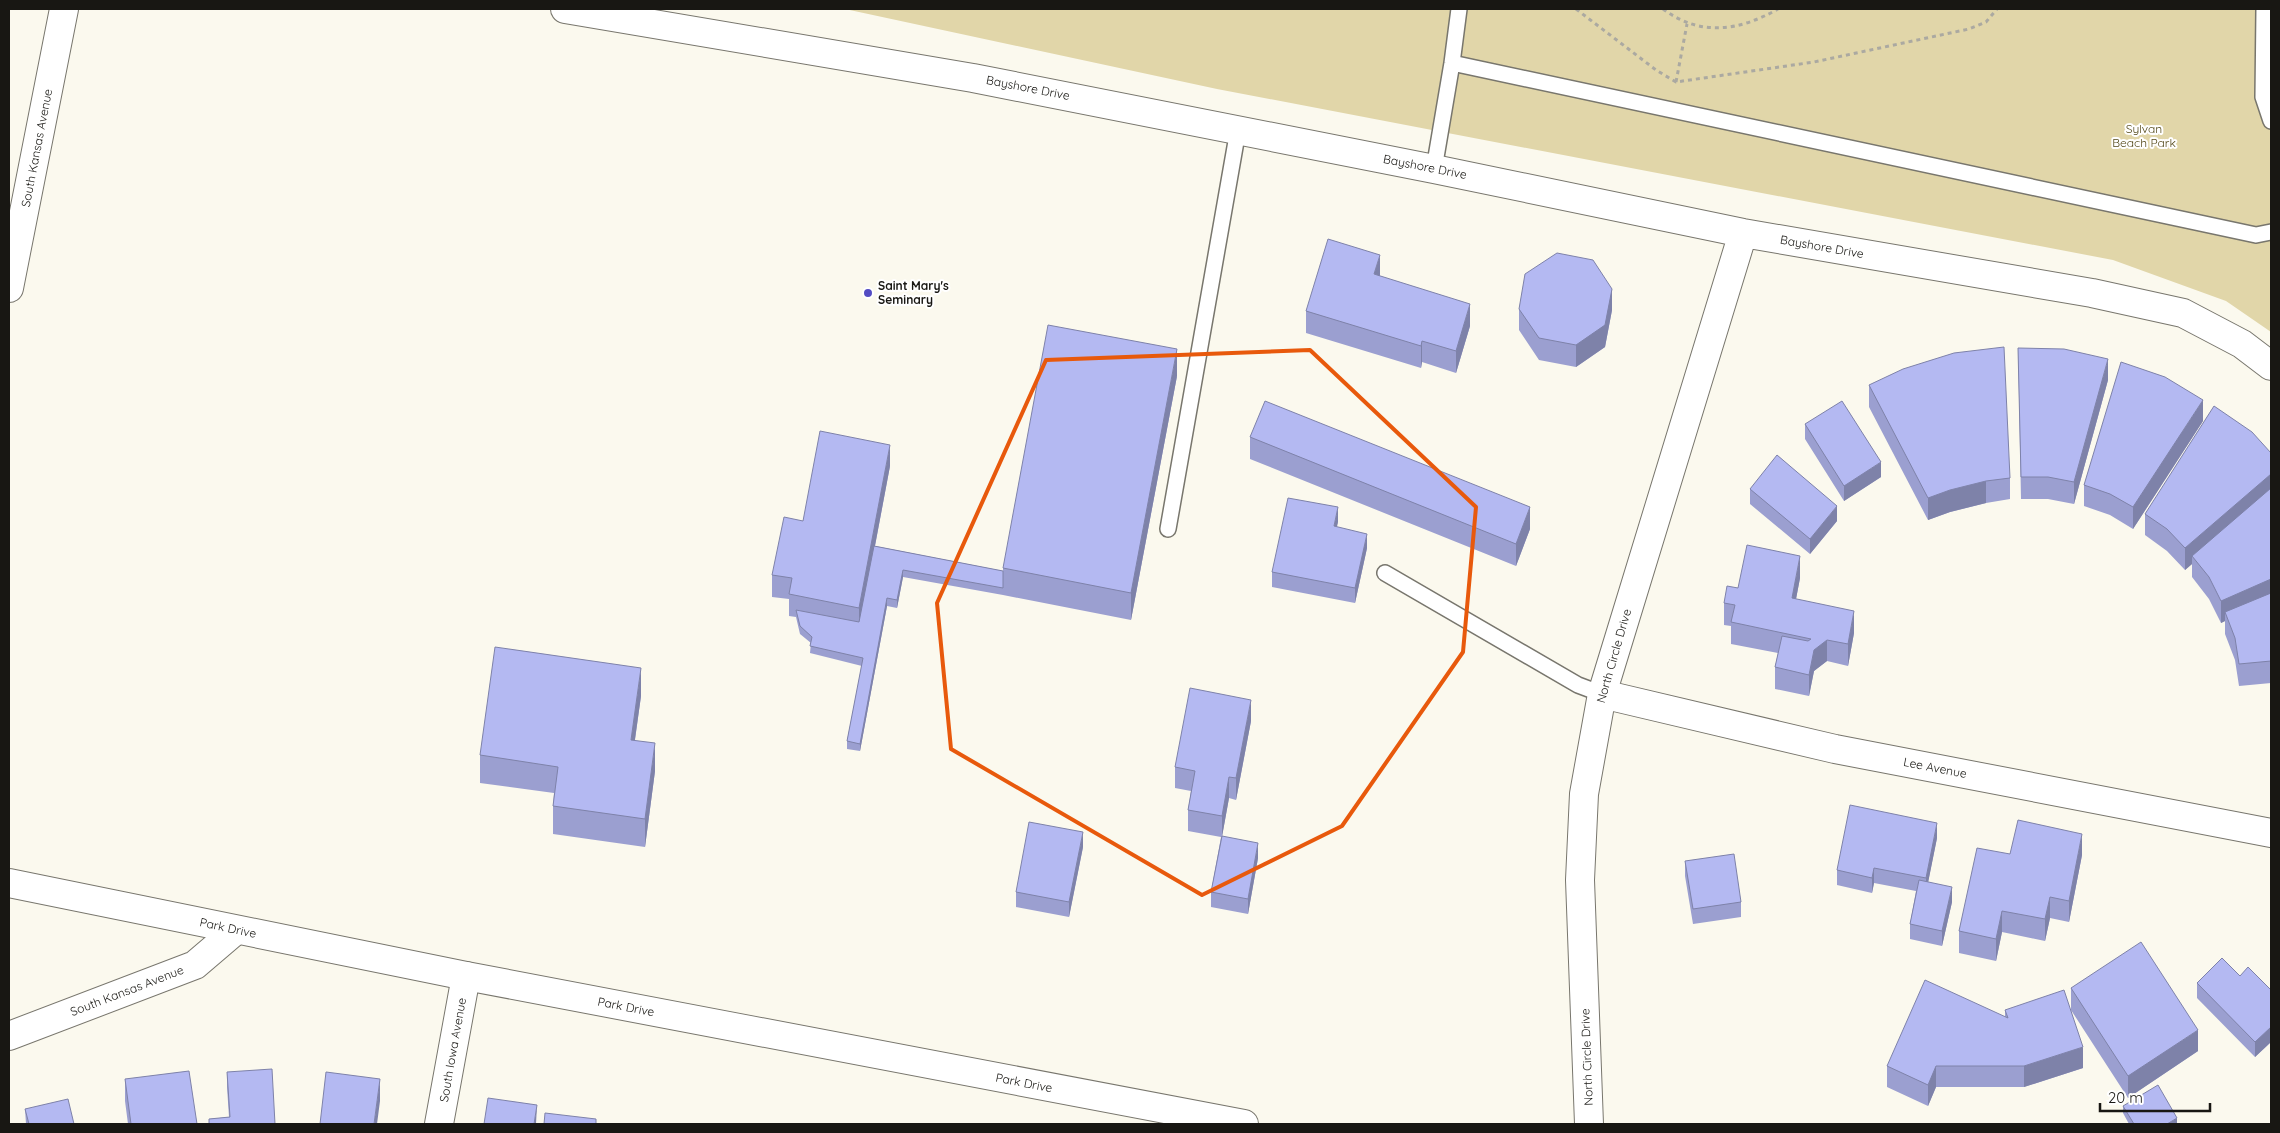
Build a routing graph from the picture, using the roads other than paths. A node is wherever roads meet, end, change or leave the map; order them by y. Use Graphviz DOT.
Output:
graph roads {
  1 [pos="64,9"];
  2 [pos="565,9"];
  3 [pos="1459,9"];
  4 [pos="2264,9"];
  5 [pos="1452,63"];
  6 [pos="2271,121"];
  7 [pos="1238,130"];
  8 [pos="1434,169"];
  9 [pos="2271,232"];
  10 [pos="1743,233"];
  11 [pos="9,288"];
  12 [pos="2271,366"];
  13 [pos="1168,529"];
  14 [pos="1386,573"];
  15 [pos="1602,694"];
  16 [pos="2271,833"];
  17 [pos="9,883"];
  18 [pos="236,930"];
  19 [pos="466,976"];
  20 [pos="9,1036"];
  21 [pos="1229,1123"];
  22 [pos="439,1124"];
  23 [pos="1589,1124"];
  1 -- 11 [label="street, South Kansas Avenue"];
  2 -- 7 [label="street, Bayshore Drive"];
  3 -- 5 [label="lane"];
  4 -- 6 [label="lane"];
  5 -- 8 [label="lane"];
  5 -- 9 [label="lane"];
  7 -- 8 [label="street, Bayshore Drive"];
  7 -- 13 [label="lane"];
  8 -- 10 [label="street, Bayshore Drive"];
  10 -- 12 [label="street, Bayshore Drive"];
  10 -- 15 [label="street, North Circle Drive"];
  14 -- 15 [label="lane"];
  15 -- 16 [label="street, Lee Avenue"];
  15 -- 23 [label="street, North Circle Drive"];
  17 -- 18 [label="street, Park Drive"];
  18 -- 19 [label="street, Park Drive"];
  18 -- 20 [label="street, South Kansas Avenue"];
  19 -- 21 [label="street, Park Drive"];
  19 -- 22 [label="street, South Iowa Avenue"];
}
